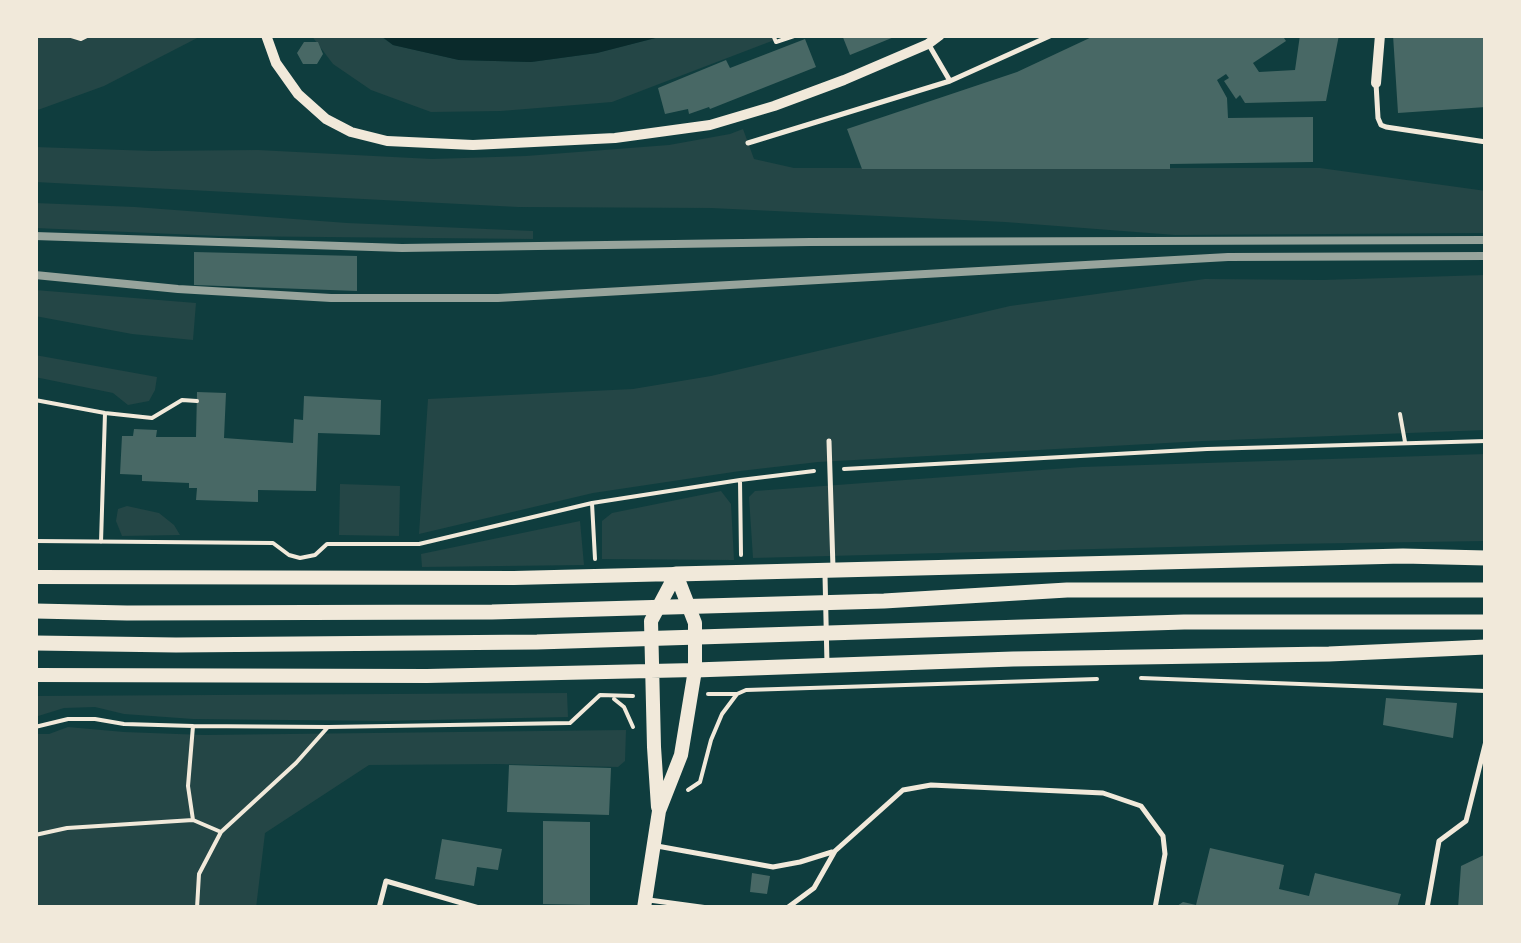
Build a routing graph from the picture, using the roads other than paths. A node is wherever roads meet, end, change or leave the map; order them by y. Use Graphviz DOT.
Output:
graph roads {
  1 [pos="266,35"];
  2 [pos="940,35"];
  3 [pos="1052,35"];
  4 [pos="1380,35"];
  5 [pos="928,44"];
  6 [pos="950,82"];
  7 [pos="1376,83"];
  8 [pos="1486,142"];
  9 [pos="748,143"];
  10 [pos="828,442"];
  11 [pos="1486,558"];
  12 [pos="829,569"];
  13 [pos="676,574"];
  14 [pos="35,577"];
  15 [pos="1486,590"];
  16 [pos="35,611"];
  17 [pos="1486,622"];
  18 [pos="35,643"];
  19 [pos="1486,647"];
  20 [pos="827,666"];
  21 [pos="695,670"];
  22 [pos="651,672"];
  23 [pos="35,675"];
  24 [pos="1486,741"];
  25 [pos="659,811"];
  26 [pos="653,846"];
  27 [pos="835,851"];
  28 [pos="645,904"];
  29 [pos="378,908"];
  30 [pos="479,908"];
  31 [pos="708,908"];
  32 [pos="788,908"];
  33 [pos="1156,908"];
  34 [pos="1427,908"];
  1 -- 5 [label="street"];
  2 -- 5 [label="street"];
  3 -- 6 [label="lane"];
  4 -- 7 [label="street"];
  5 -- 6 [label="lane"];
  6 -- 9 [label="lane"];
  7 -- 8 [label="lane"];
  10 -- 12 [label="lane"];
  11 -- 12 [label="highway"];
  12 -- 13 [label="highway"];
  12 -- 20 [label="lane"];
  13 -- 14 [label="main road"];
  13 -- 21 [label="main road"];
  13 -- 22 [label="main road"];
  15 -- 16 [label="highway"];
  17 -- 18 [label="highway"];
  19 -- 20 [label="highway"];
  20 -- 21 [label="highway"];
  21 -- 22 [label="main road"];
  21 -- 25 [label="main road"];
  22 -- 23 [label="main road"];
  22 -- 25 [label="main road"];
  24 -- 34 [label="lane"];
  25 -- 26 [label="main road"];
  26 -- 27 [label="lane"];
  26 -- 28 [label="main road"];
  27 -- 32 [label="lane"];
  27 -- 33 [label="lane"];
  28 -- 31 [label="lane"];
  29 -- 30 [label="lane"];
}
